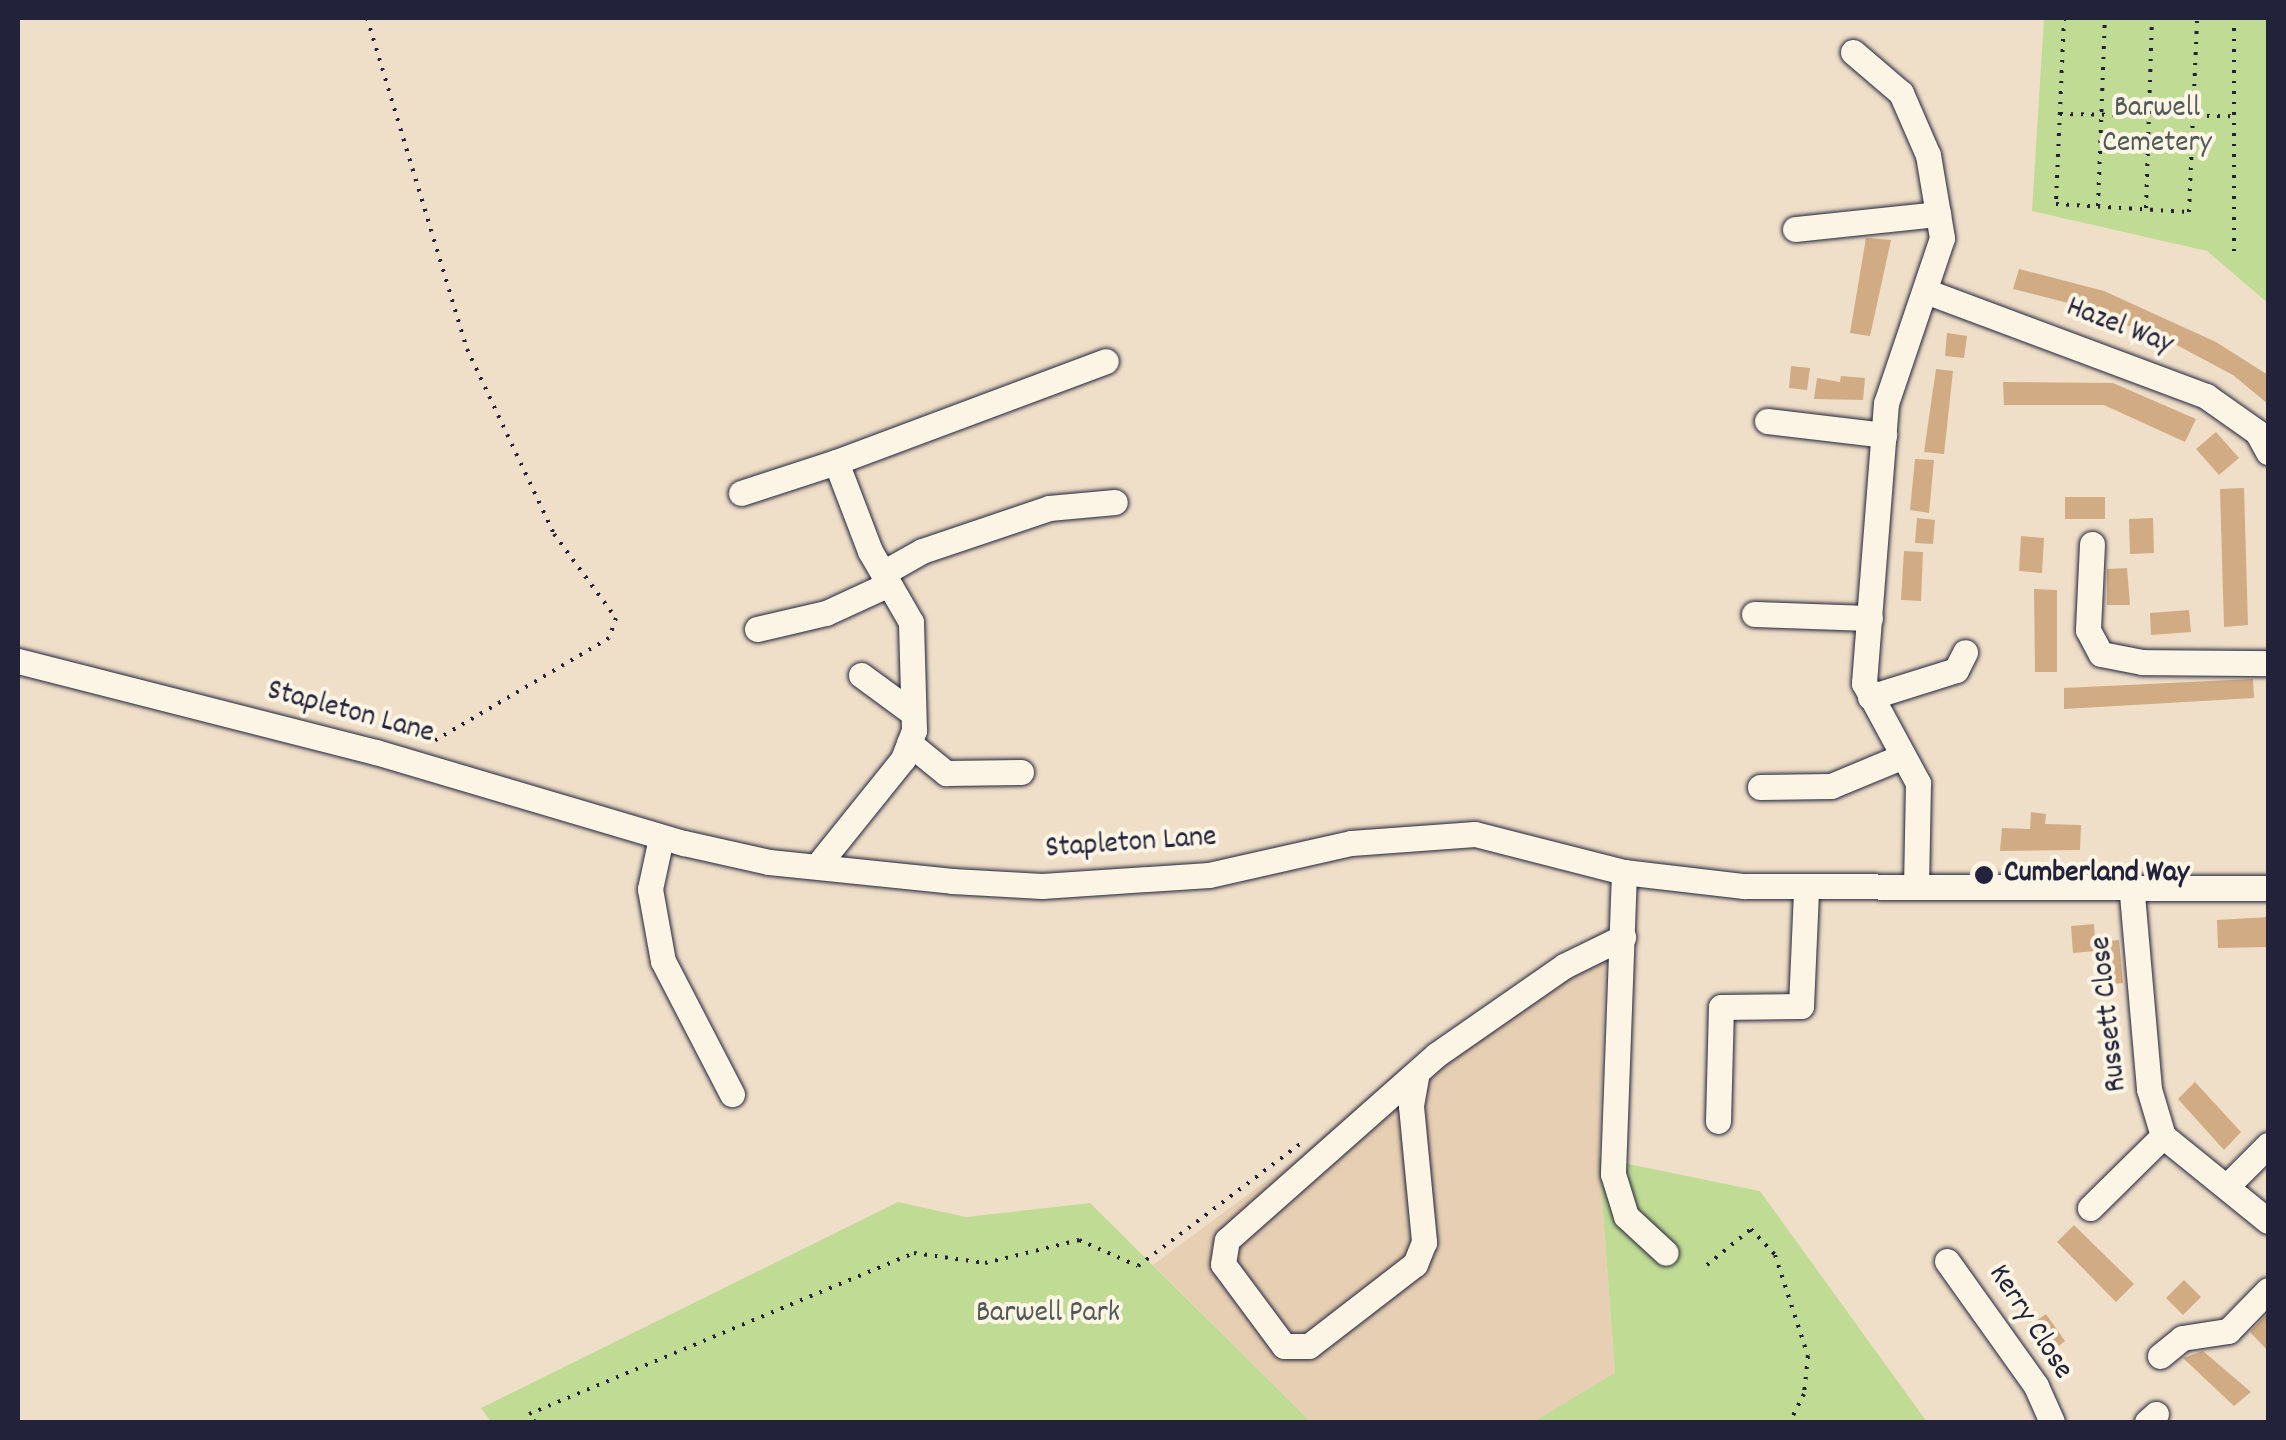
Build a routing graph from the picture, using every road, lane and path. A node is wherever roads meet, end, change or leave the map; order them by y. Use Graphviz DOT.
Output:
graph roads {
  1 [pos="366,18"];
  2 [pos="2064,18"];
  3 [pos="2105,18"];
  4 [pos="2152,18"];
  5 [pos="2197,18"];
  6 [pos="2234,18"];
  7 [pos="1853,52"];
  8 [pos="2060,114"];
  9 [pos="2099,116"];
  10 [pos="2234,116"];
  11 [pos="2148,118"];
  12 [pos="2192,118"];
  13 [pos="2098,206"];
  14 [pos="2146,209"];
  15 [pos="1938,214"];
  16 [pos="1795,230"];
  17 [pos="2234,256"];
  18 [pos="1928,292"];
  19 [pos="1106,360"];
  20 [pos="1767,421"];
  21 [pos="1884,435"];
  22 [pos="2268,452"];
  23 [pos="836,462"];
  24 [pos="741,493"];
  25 [pos="1115,502"];
  26 [pos="2092,544"];
  27 [pos="886,579"];
  28 [pos="1754,614"];
  29 [pos="1870,618"];
  30 [pos="757,629"];
  31 [pos="1966,652"];
  32 [pos="18,662"];
  33 [pos="2268,662"];
  34 [pos="861,675"];
  35 [pos="1870,696"];
  36 [pos="914,713"];
  37 [pos="909,743"];
  38 [pos="1901,757"];
  39 [pos="400,760"];
  40 [pos="1021,772"];
  41 [pos="1760,787"];
  42 [pos="660,838"];
  43 [pos="818,866"];
  44 [pos="1624,872"];
  45 [pos="2131,884"];
  46 [pos="1916,887"];
  47 [pos="2268,888"];
  48 [pos="1806,890"];
  49 [pos="1623,937"];
  50 [pos="1416,1076"];
  51 [pos="732,1094"];
  52 [pos="1718,1121"];
  53 [pos="1311,1135"];
  54 [pos="2163,1136"];
  55 [pos="2268,1144"];
  56 [pos="2229,1184"];
  57 [pos="2090,1208"];
  58 [pos="2268,1222"];
  59 [pos="1666,1253"];
  60 [pos="1948,1260"];
  61 [pos="1707,1265"];
  62 [pos="2268,1290"];
  63 [pos="2160,1356"];
  64 [pos="535,1422"];
  65 [pos="1790,1422"];
  66 [pos="2052,1422"];
  1 -- 39 [label="path"];
  2 -- 8 [label="path"];
  3 -- 9 [label="path"];
  4 -- 11 [label="path"];
  5 -- 12 [label="path"];
  6 -- 10 [label="path"];
  7 -- 15 [label="street"];
  8 -- 9 [label="path"];
  8 -- 13 [label="path"];
  9 -- 11 [label="path"];
  9 -- 13 [label="path"];
  10 -- 12 [label="path"];
  10 -- 17 [label="path"];
  11 -- 12 [label="path"];
  11 -- 14 [label="path"];
  12 -- 14 [label="path"];
  13 -- 14 [label="path"];
  15 -- 16 [label="street"];
  15 -- 18 [label="street"];
  18 -- 21 [label="street"];
  18 -- 22 [label="street, Hazel Way"];
  19 -- 23 [label="street"];
  20 -- 21 [label="street"];
  21 -- 29 [label="street"];
  23 -- 24 [label="street"];
  23 -- 27 [label="street"];
  25 -- 27 [label="street"];
  26 -- 33 [label="street"];
  27 -- 30 [label="street"];
  27 -- 36 [label="street"];
  28 -- 29 [label="street"];
  29 -- 35 [label="street"];
  31 -- 35 [label="street"];
  32 -- 39 [label="street, Stapleton Lane"];
  34 -- 36 [label="street"];
  35 -- 38 [label="street"];
  36 -- 37 [label="street"];
  37 -- 40 [label="street"];
  37 -- 43 [label="street"];
  38 -- 41 [label="street"];
  38 -- 46 [label="street"];
  39 -- 42 [label="street, Stapleton Lane"];
  42 -- 43 [label="street, Stapleton Lane"];
  42 -- 51 [label="street"];
  43 -- 44 [label="street, Stapleton Lane"];
  44 -- 48 [label="street, Stapleton Lane"];
  44 -- 49 [label="street"];
  45 -- 46 [label="street, Stapleton Lane"];
  45 -- 47 [label="street, Stapleton Lane"];
  45 -- 54 [label="street, Russett Close"];
  46 -- 48 [label="street, Stapleton Lane"];
  48 -- 52 [label="street"];
  49 -- 50 [label="street"];
  49 -- 59 [label="street"];
  50 -- 50 [label="street"];
  53 -- 64 [label="path"];
  54 -- 56 [label="street"];
  54 -- 57 [label="street"];
  55 -- 56 [label="street"];
  56 -- 58 [label="street"];
  60 -- 66 [label="street, Kerry Close"];
  61 -- 65 [label="path"];
  62 -- 63 [label="street"];
}
